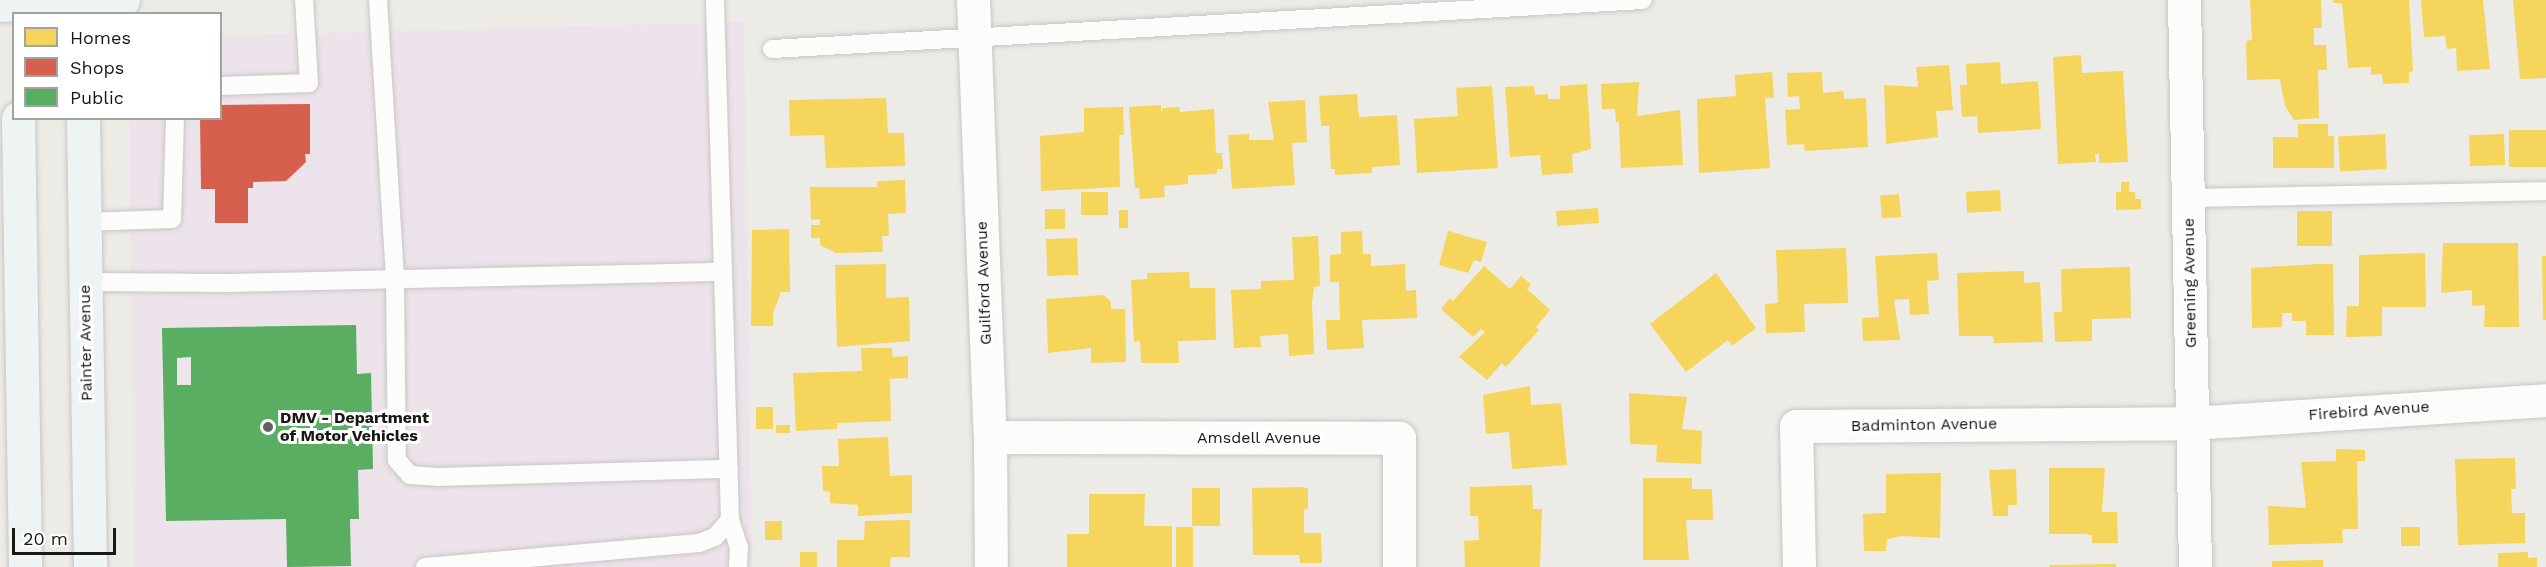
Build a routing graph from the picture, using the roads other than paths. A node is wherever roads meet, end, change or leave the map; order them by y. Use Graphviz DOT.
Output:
graph roads {
  1 [pos="123,0"];
  2 [pos="304,0"];
  3 [pos="378,0"];
  4 [pos="715,0"];
  5 [pos="973,0"];
  6 [pos="1643,0"];
  7 [pos="2184,0"];
  8 [pos="81,5"];
  9 [pos="12,6"];
  10 [pos="974,37"];
  11 [pos="772,49"];
  12 [pos="222,86"];
  13 [pos="18,120"];
  14 [pos="83,120"];
  15 [pos="174,120"];
  16 [pos="2546,191"];
  17 [pos="2188,198"];
  18 [pos="84,222"];
  19 [pos="723,272"];
  20 [pos="395,279"];
  21 [pos="85,282"];
  22 [pos="2546,399"];
  23 [pos="2192,423"];
  24 [pos="990,437"];
  25 [pos="729,469"];
  26 [pos="730,520"];
  27 [pos="538,562"];
  28 [pos="25,567"];
  29 [pos="90,567"];
  30 [pos="425,567"];
  31 [pos="738,567"];
  32 [pos="991,567"];
  33 [pos="1399,567"];
  34 [pos="1799,567"];
  35 [pos="2195,567"];
  1 -- 8 [label="main road"];
  2 -- 12 [label="lane"];
  3 -- 20 [label="lane"];
  4 -- 19 [label="lane"];
  5 -- 10 [label="street, Guilford Avenue"];
  6 -- 10 [label="lane"];
  7 -- 17 [label="street, Greening Avenue"];
  8 -- 9 [label="main road"];
  10 -- 11 [label="lane"];
  10 -- 24 [label="street, Guilford Avenue"];
  13 -- 28 [label="main road"];
  14 -- 18 [label="main road, Painter Avenue"];
  15 -- 18 [label="lane"];
  16 -- 17 [label="lane"];
  17 -- 23 [label="street, Greening Avenue"];
  18 -- 21 [label="main road, Painter Avenue"];
  19 -- 20 [label="lane"];
  19 -- 25 [label="lane"];
  20 -- 21 [label="lane"];
  20 -- 25 [label="lane"];
  21 -- 29 [label="main road, Painter Avenue"];
  22 -- 23 [label="street, Firebird Avenue"];
  23 -- 34 [label="street, Badminton Avenue"];
  23 -- 35 [label="street, Greening Avenue"];
  24 -- 32 [label="street, Guilford Avenue"];
  24 -- 33 [label="street, Amsdell Avenue"];
  25 -- 26 [label="lane"];
  26 -- 27 [label="lane"];
  26 -- 31 [label="lane"];
  27 -- 30 [label="lane"];
}
